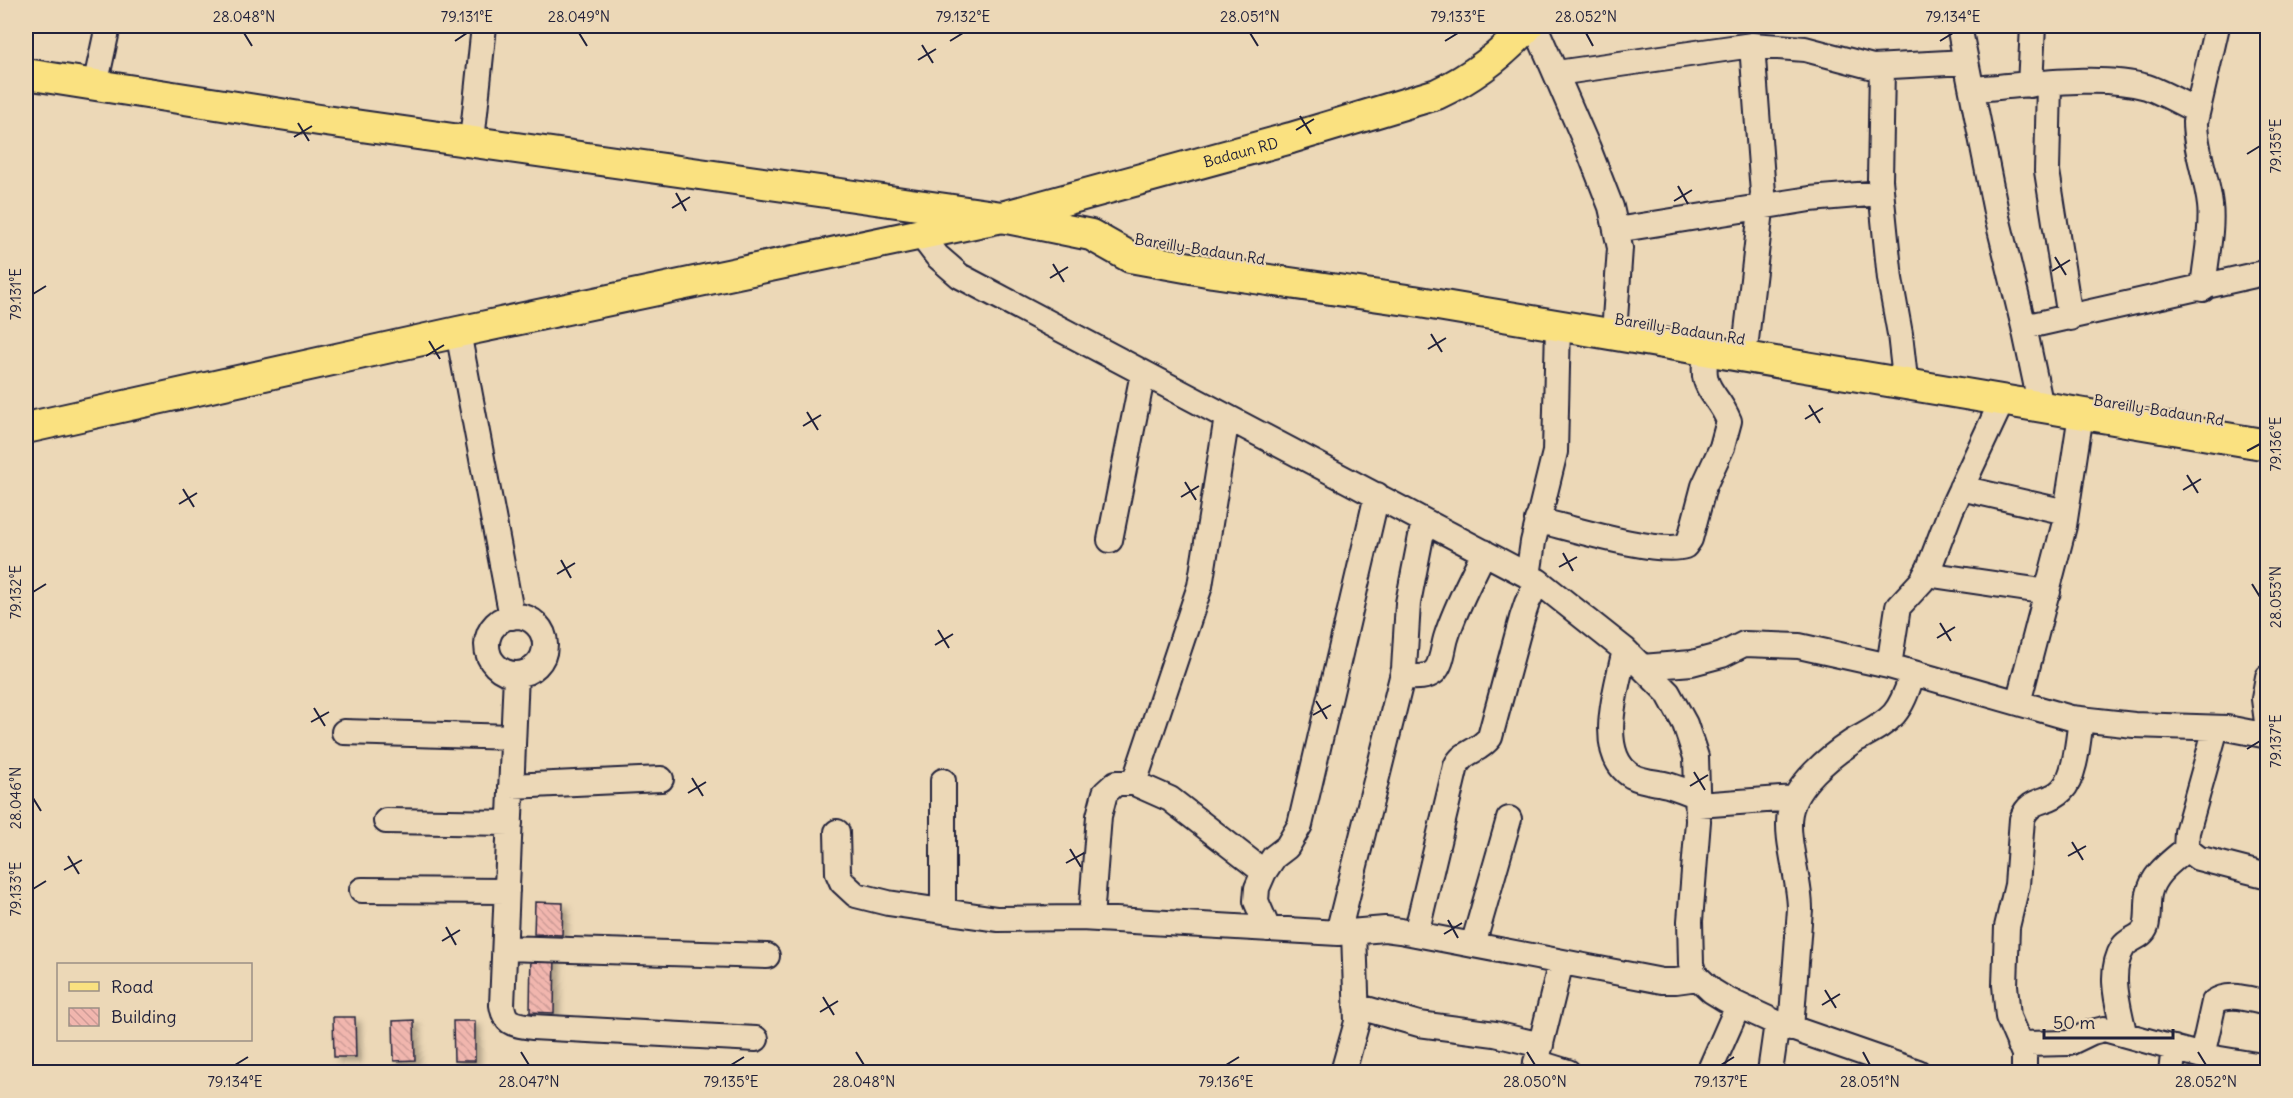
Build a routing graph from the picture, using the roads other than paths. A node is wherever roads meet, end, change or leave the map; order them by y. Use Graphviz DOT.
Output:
graph roads {
  1 [pos="108,26"];
  2 [pos="484,26"];
  3 [pos="1528,26"];
  4 [pos="1535,26"];
  5 [pos="1959,26"];
  6 [pos="2032,26"];
  7 [pos="2217,26"];
  8 [pos="1752,45"];
  9 [pos="1966,62"];
  10 [pos="1882,68"];
  11 [pos="1557,73"];
  12 [pos="26,74"];
  13 [pos="2040,84"];
  14 [pos="95,86"];
  15 [pos="1972,89"];
  16 [pos="2197,111"];
  17 [pos="472,141"];
  18 [pos="1881,193"];
  19 [pos="1762,207"];
  20 [pos="1002,217"];
  21 [pos="1617,230"];
  22 [pos="1091,235"];
  23 [pos="921,236"];
  24 [pos="2268,272"];
  25 [pos="2203,289"];
  26 [pos="2070,318"];
  27 [pos="1615,319"];
  28 [pos="1558,324"];
  29 [pos="2024,327"];
  30 [pos="458,332"];
  31 [pos="1746,340"];
  32 [pos="1707,350"];
  33 [pos="1904,370"];
  34 [pos="1143,373"];
  35 [pos="2040,399"];
  36 [pos="2002,401"];
  37 [pos="2081,414"];
  38 [pos="1227,417"];
  39 [pos="26,428"];
  40 [pos="2268,428"];
  41 [pos="2268,445"];
  42 [pos="1960,489"];
  43 [pos="1377,495"];
  44 [pos="2066,512"];
  45 [pos="1424,520"];
  46 [pos="1537,520"];
  47 [pos="1110,540"];
  48 [pos="1484,552"];
  49 [pos="1926,574"];
  50 [pos="1533,579"];
  51 [pos="2048,592"];
  52 [pos="512,617"];
  53 [pos="1625,650"];
  54 [pos="1889,666"];
  55 [pos="1642,667"];
  56 [pos="1913,673"];
  57 [pos="516,674"];
  58 [pos="1402,677"];
  59 [pos="2268,677"];
  60 [pos="2018,703"];
  61 [pos="2081,719"];
  62 [pos="2216,728"];
  63 [pos="2268,730"];
  64 [pos="344,732"];
  65 [pos="2268,736"];
  66 [pos="513,737"];
  67 [pos="661,779"];
  68 [pos="944,781"];
  69 [pos="1134,783"];
  70 [pos="511,786"];
  71 [pos="1795,798"];
  72 [pos="1698,801"];
  73 [pos="1509,819"];
  74 [pos="386,821"];
  75 [pos="510,824"];
  76 [pos="837,832"];
  77 [pos="2186,849"];
  78 [pos="1264,872"];
  79 [pos="2268,876"];
  80 [pos="362,890"];
  81 [pos="507,891"];
  82 [pos="943,911"];
  83 [pos="1091,918"];
  84 [pos="1268,929"];
  85 [pos="1346,933"];
  86 [pos="1416,934"];
  87 [pos="1473,945"];
  88 [pos="505,948"];
  89 [pos="767,956"];
  90 [pos="1561,962"];
  91 [pos="1698,978"];
  92 [pos="2268,1004"];
  93 [pos="1356,1006"];
  94 [pos="1738,1006"];
  95 [pos="1784,1026"];
  96 [pos="2124,1033"];
  97 [pos="756,1039"];
  98 [pos="2019,1044"];
  99 [pos="2174,1048"];
  100 [pos="2202,1056"];
  101 [pos="1537,1060"];
  102 [pos="1857,1063"];
  103 [pos="2268,1067"];
  104 [pos="1342,1072"];
  105 [pos="1568,1072"];
  106 [pos="1709,1072"];
  107 [pos="1770,1072"];
  108 [pos="1918,1072"];
  109 [pos="2024,1072"];
  110 [pos="2171,1072"];
  1 -- 14 [label="street"];
  2 -- 17 [label="street"];
  3 -- 20 [label="main road, Badaun RD"];
  4 -- 11 [label="street"];
  5 -- 9 [label="street"];
  6 -- 13 [label="street"];
  7 -- 16 [label="street"];
  8 -- 10 [label="street"];
  8 -- 11 [label="street"];
  8 -- 19 [label="street"];
  9 -- 10 [label="street"];
  9 -- 15 [label="street"];
  10 -- 18 [label="street"];
  11 -- 21 [label="street"];
  12 -- 14 [label="main road"];
  13 -- 15 [label="street"];
  13 -- 16 [label="street"];
  13 -- 26 [label="street"];
  14 -- 17 [label="main road"];
  15 -- 29 [label="street"];
  16 -- 25 [label="street"];
  17 -- 20 [label="main road"];
  18 -- 19 [label="street"];
  18 -- 33 [label="street"];
  19 -- 21 [label="street"];
  19 -- 31 [label="street"];
  20 -- 22 [label="main road"];
  20 -- 23 [label="main road, Badaun RD"];
  21 -- 27 [label="street"];
  22 -- 27 [label="main road, Bareilly-Badaun Rd"];
  22 -- 28 [label="main road"];
  23 -- 30 [label="main road, Badaun RD"];
  23 -- 34 [label="street"];
  24 -- 25 [label="street"];
  25 -- 26 [label="street"];
  26 -- 29 [label="street"];
  27 -- 31 [label="main road, Bareilly-Badaun Rd"];
  28 -- 32 [label="main road"];
  28 -- 46 [label="street"];
  29 -- 35 [label="street"];
  30 -- 39 [label="main road, Badaun RD"];
  30 -- 52 [label="street"];
  31 -- 33 [label="main road, Bareilly-Badaun Rd"];
  32 -- 36 [label="main road"];
  32 -- 46 [label="street"];
  33 -- 35 [label="main road, Bareilly-Badaun Rd"];
  34 -- 38 [label="street"];
  34 -- 47 [label="street"];
  35 -- 36 [label="main road"];
  35 -- 37 [label="main road"];
  35 -- 40 [label="main road, Bareilly-Badaun Rd"];
  36 -- 42 [label="street"];
  37 -- 41 [label="main road"];
  37 -- 44 [label="street"];
  38 -- 43 [label="street"];
  38 -- 69 [label="street"];
  42 -- 44 [label="street"];
  42 -- 49 [label="street"];
  43 -- 45 [label="street"];
  43 -- 78 [label="street"];
  44 -- 51 [label="street"];
  45 -- 48 [label="street"];
  45 -- 58 [label="street"];
  46 -- 50 [label="street"];
  48 -- 50 [label="street"];
  48 -- 58 [label="street"];
  49 -- 51 [label="street"];
  49 -- 54 [label="street"];
  50 -- 53 [label="street"];
  50 -- 86 [label="street"];
  51 -- 60 [label="street"];
  52 -- 57 [label="street"];
  52 -- 57 [label="street"];
  53 -- 55 [label="street"];
  53 -- 72 [label="street"];
  54 -- 55 [label="street"];
  54 -- 56 [label="street"];
  55 -- 72 [label="street"];
  56 -- 60 [label="street"];
  56 -- 71 [label="street"];
  57 -- 66 [label="street"];
  58 -- 85 [label="street"];
  59 -- 63 [label="street"];
  60 -- 61 [label="street"];
  61 -- 62 [label="street"];
  61 -- 98 [label="street"];
  62 -- 65 [label="street"];
  62 -- 77 [label="street"];
  64 -- 66 [label="street"];
  66 -- 70 [label="street"];
  67 -- 70 [label="street"];
  68 -- 82 [label="street"];
  69 -- 78 [label="street"];
  69 -- 83 [label="street"];
  70 -- 75 [label="street"];
  71 -- 72 [label="street"];
  71 -- 95 [label="street"];
  72 -- 91 [label="street"];
  73 -- 87 [label="street"];
  74 -- 75 [label="street"];
  75 -- 81 [label="street"];
  76 -- 82 [label="street"];
  77 -- 79 [label="street"];
  77 -- 96 [label="street"];
  78 -- 84 [label="street"];
  80 -- 81 [label="street"];
  81 -- 88 [label="street"];
  82 -- 83 [label="street"];
  83 -- 84 [label="street"];
  84 -- 85 [label="street"];
  85 -- 86 [label="street"];
  85 -- 93 [label="street"];
  86 -- 87 [label="street"];
  87 -- 90 [label="street"];
  88 -- 89 [label="street"];
  88 -- 97 [label="street"];
  90 -- 91 [label="street"];
  90 -- 101 [label="street"];
  91 -- 94 [label="street"];
  92 -- 100 [label="street"];
  93 -- 101 [label="street"];
  93 -- 104 [label="street"];
  94 -- 95 [label="street"];
  94 -- 106 [label="street"];
  95 -- 102 [label="street"];
  95 -- 107 [label="street"];
  96 -- 98 [label="street"];
  96 -- 99 [label="street"];
  98 -- 109 [label="street"];
  99 -- 100 [label="street"];
  99 -- 110 [label="street"];
  100 -- 103 [label="street"];
  101 -- 105 [label="street"];
  102 -- 108 [label="street"];
}
